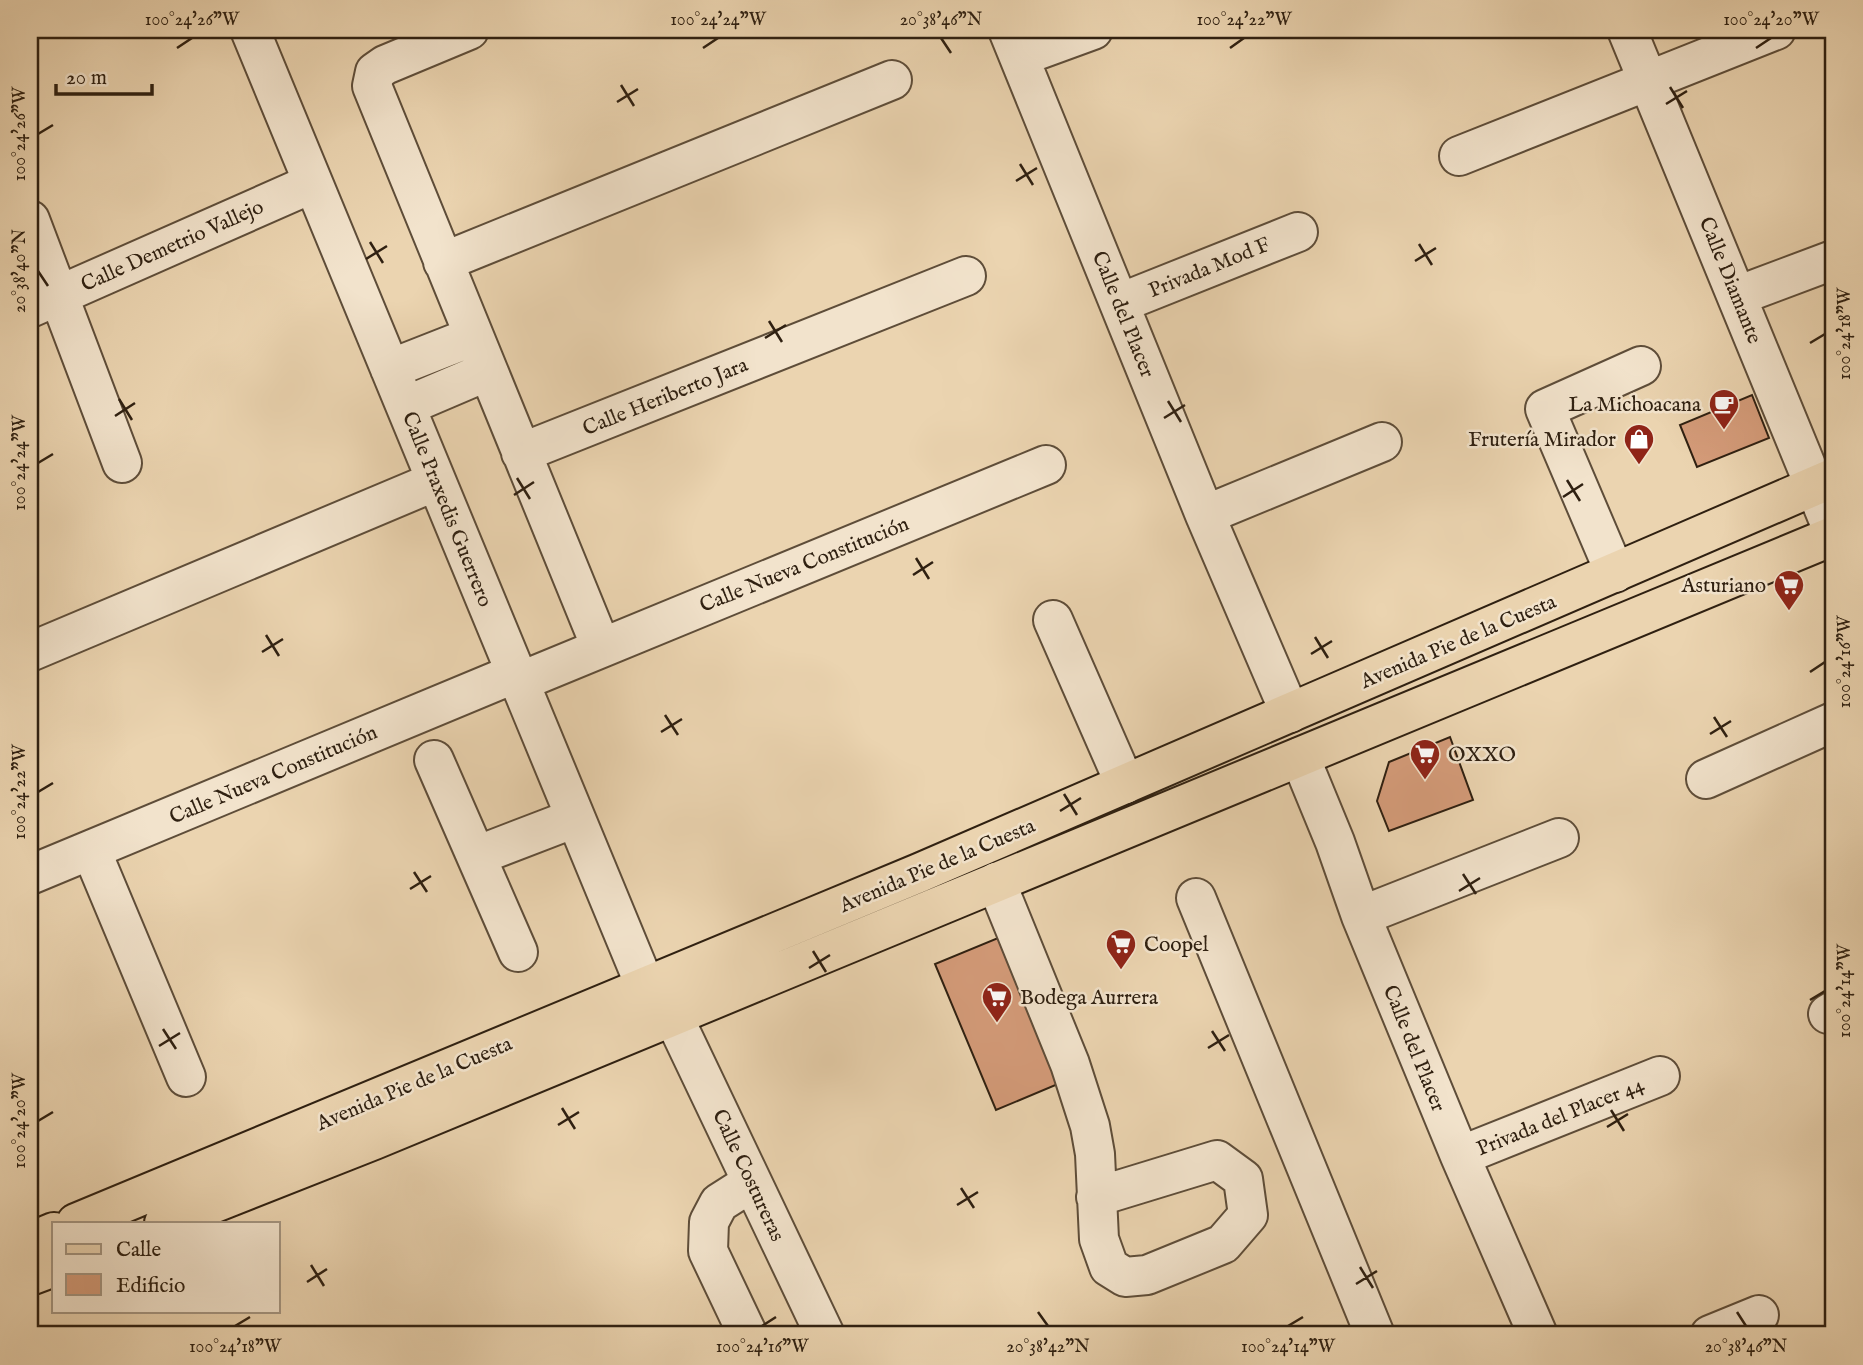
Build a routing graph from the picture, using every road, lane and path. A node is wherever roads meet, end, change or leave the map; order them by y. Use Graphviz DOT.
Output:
graph roads {
  1 [pos="250,30"];
  2 [pos="469,30"];
  3 [pos="1093,30"];
  4 [pos="1627,30"];
  5 [pos="1776,30"];
  6 [pos="1013,43"];
  7 [pos="891,80"];
  8 [pos="1648,82"];
  9 [pos="1459,156"];
  10 [pos="313,183"];
  11 [pos="30,220"];
  12 [pos="1298,232"];
  13 [pos="1833,260"];
  14 [pos="443,262"];
  15 [pos="966,276"];
  16 [pos="1737,296"];
  17 [pos="45,301"];
  18 [pos="1120,303"];
  19 [pos="474,336"];
  20 [pos="1641,366"];
  21 [pos="390,369"];
  22 [pos="488,371"];
  23 [pos="406,406"];
  24 [pos="1382,442"];
  25 [pos="521,453"];
  26 [pos="122,463"];
  27 [pos="1046,465"];
  28 [pos="436,481"];
  29 [pos="1824,482"];
  30 [pos="1205,514"];
  31 [pos="1833,533"];
  32 [pos="1615,573"];
  33 [pos="1053,620"];
  34 [pos="601,648"];
  35 [pos="30,652"];
  36 [pos="518,678"];
  37 [pos="1290,713"];
  38 [pos="1833,722"];
  39 [pos="1300,757"];
  40 [pos="434,760"];
  41 [pos="1706,779"];
  42 [pos="1125,784"];
  43 [pos="575,818"];
  44 [pos="1559,838"];
  45 [pos="91,850"];
  46 [pos="476,856"];
  47 [pos="30,875"];
  48 [pos="996,882"];
  49 [pos="1196,898"];
  50 [pos="1360,916"];
  51 [pos="518,952"];
  52 [pos="646,988"];
  53 [pos="673,1016"];
  54 [pos="1660,1076"];
  55 [pos="186,1077"];
  56 [pos="1460,1156"];
  57 [pos="752,1182"];
  58 [pos="1096,1198"];
  59 [pos="78,1222"];
  60 [pos="167,1222"];
  61 [pos="52,1233"];
  62 [pos="30,1242"];
  63 [pos="52,1268"];
  64 [pos="30,1276"];
  65 [pos="1759,1315"];
  66 [pos="748,1335"];
  67 [pos="825,1335"];
  68 [pos="1375,1335"];
  69 [pos="1538,1335"];
  70 [pos="1710,1335"];
  1 -- 10 [label="street, Calle Praxedis Guerrero"];
  2 -- 14 [label="street"];
  3 -- 6 [label="street"];
  4 -- 8 [label="street, Calle Diamante"];
  5 -- 8 [label="street"];
  6 -- 18 [label="street, Calle del Placer"];
  7 -- 14 [label="street"];
  8 -- 9 [label="street"];
  8 -- 16 [label="street, Calle Diamante"];
  10 -- 17 [label="street, Calle Demetrio Vallejo"];
  10 -- 21 [label="street, Calle Praxedis Guerrero"];
  11 -- 17 [label="street"];
  12 -- 18 [label="street, Privada Mod F"];
  13 -- 16 [label="street"];
  14 -- 19 [label="street"];
  15 -- 25 [label="street, Calle Heriberto Jara"];
  16 -- 29 [label="street, Calle Diamante"];
  17 -- 26 [label="street"];
  18 -- 30 [label="street, Calle del Placer"];
  19 -- 21 [label="street"];
  19 -- 22 [label="street"];
  20 -- 32 [label="street"];
  21 -- 23 [label="street, Calle Praxedis Guerrero"];
  22 -- 23 [label="street"];
  22 -- 25 [label="street"];
  23 -- 28 [label="street, Calle Praxedis Guerrero"];
  24 -- 30 [label="street"];
  25 -- 34 [label="street"];
  27 -- 34 [label="street, Calle Nueva Constitución"];
  28 -- 35 [label="street"];
  28 -- 36 [label="street, Calle Praxedis Guerrero"];
  29 -- 31 [label="street, Calle Diamante"];
  29 -- 32 [label="main road, Avenida Pie de la Cuesta"];
  30 -- 37 [label="street, Calle del Placer"];
  31 -- 39 [label="main road, Avenida Pie de la Cuesta"];
  32 -- 37 [label="main road, Avenida Pie de la Cuesta"];
  33 -- 42 [label="street"];
  34 -- 36 [label="street, Calle Nueva Constitución"];
  36 -- 43 [label="street, Calle Praxedis Guerrero"];
  36 -- 45 [label="street, Calle Nueva Constitución"];
  37 -- 42 [label="main road, Avenida Pie de la Cuesta"];
  38 -- 41 [label="street"];
  39 -- 48 [label="main road, Avenida Pie de la Cuesta"];
  39 -- 50 [label="street, Calle del Placer"];
  40 -- 46 [label="street"];
  42 -- 52 [label="main road, Avenida Pie de la Cuesta"];
  43 -- 46 [label="street"];
  43 -- 52 [label="street, Calle Praxedis Guerrero"];
  44 -- 50 [label="street"];
  45 -- 47 [label="street, Calle Nueva Constitución"];
  45 -- 55 [label="street"];
  46 -- 51 [label="street"];
  48 -- 53 [label="main road, Avenida Pie de la Cuesta"];
  48 -- 58 [label="street"];
  49 -- 68 [label="street"];
  50 -- 56 [label="street, Calle del Placer"];
  52 -- 53 [label="street, Calle Costureras"];
  52 -- 59 [label="main road, Avenida Pie de la Cuesta"];
  53 -- 57 [label="street, Calle Costureras"];
  53 -- 60 [label="main road, Avenida Pie de la Cuesta"];
  54 -- 56 [label="street, Privada del Placer 44"];
  56 -- 69 [label="street, Calle del Placer"];
  57 -- 66 [label="street"];
  57 -- 67 [label="street, Calle Costureras"];
  61 -- 62 [label="main road"];
  63 -- 64 [label="main road"];
  65 -- 70 [label="street"];
}
